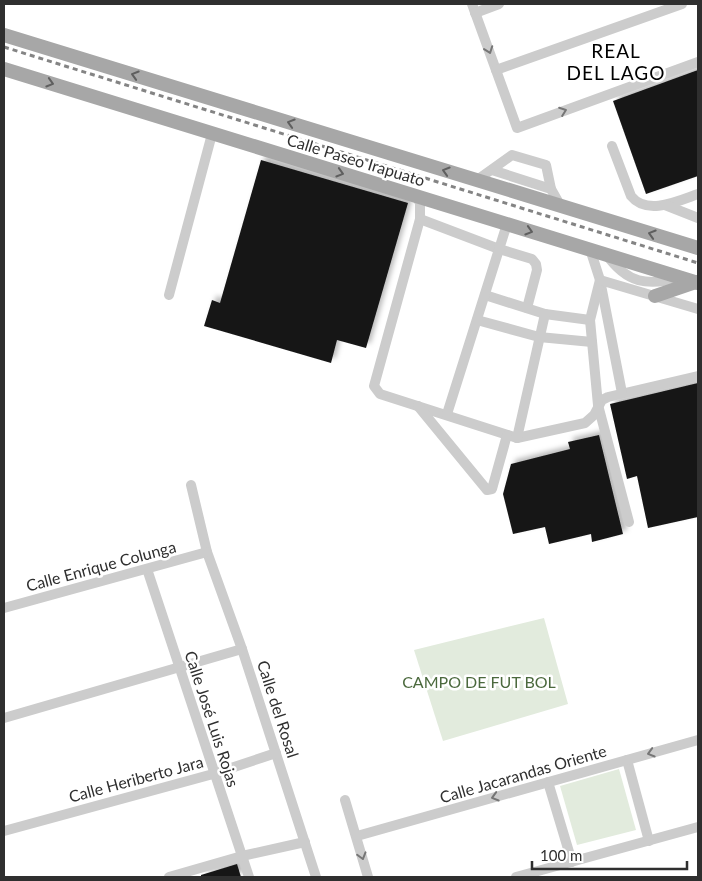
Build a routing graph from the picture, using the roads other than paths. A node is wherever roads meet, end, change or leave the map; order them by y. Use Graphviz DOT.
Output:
graph roads {
  1 [pos="498,4"];
  2 [pos="682,4"];
  3 [pos="474,8"];
  4 [pos="4,35"];
  5 [pos="698,62"];
  6 [pos="4,69"];
  7 [pos="496,70"];
  8 [pos="212,134"];
  9 [pos="612,146"];
  10 [pos="492,170"];
  11 [pos="477,180"];
  12 [pos="551,190"];
  13 [pos="698,194"];
  14 [pos="416,196"];
  15 [pos="665,205"];
  16 [pos="560,206"];
  17 [pos="698,218"];
  18 [pos="420,219"];
  19 [pos="507,224"];
  20 [pos="698,248"];
  21 [pos="499,249"];
  22 [pos="590,250"];
  23 [pos="600,280"];
  24 [pos="692,281"];
  25 [pos="169,295"];
  26 [pos="485,295"];
  27 [pos="655,296"];
  28 [pos="526,308"];
  29 [pos="698,309"];
  30 [pos="545,314"];
  31 [pos="477,320"];
  32 [pos="590,320"];
  33 [pos="539,337"];
  34 [pos="592,342"];
  35 [pos="698,376"];
  36 [pos="622,393"];
  37 [pos="417,405"];
  38 [pos="598,405"];
  39 [pos="447,414"];
  40 [pos="512,437"];
  41 [pos="190,485"];
  42 [pos="629,522"];
  43 [pos="207,552"];
  44 [pos="146,569"];
  45 [pos="4,608"];
  46 [pos="242,648"];
  47 [pos="181,668"];
  48 [pos="4,718"];
  49 [pos="698,740"];
  50 [pos="276,753"];
  51 [pos="627,760"];
  52 [pos="213,774"];
  53 [pos="548,782"];
  54 [pos="346,800"];
  55 [pos="698,827"];
  56 [pos="4,831"];
  57 [pos="356,836"];
  58 [pos="649,841"];
  59 [pos="305,842"];
  60 [pos="242,856"];
  61 [pos="572,862"];
  62 [pos="169,877"];
  63 [pos="249,877"];
  64 [pos="316,877"];
  65 [pos="368,877"];
  66 [pos="516,877"];
  1 -- 3 [label="street"];
  2 -- 7 [label="street"];
  3 -- 7 [label="street, one-way"];
  11 -- 4 [label="main road, Calle Paseo Irapuato, one-way"];
  7 -- 5 [label="street, one-way"];
  6 -- 8 [label="main road, Calle Paseo Irapuato, one-way"];
  8 -- 14 [label="main road, Calle Paseo Irapuato, one-way"];
  8 -- 25 [label="street"];
  9 -- 15 [label="street"];
  10 -- 11 [label="street"];
  10 -- 12 [label="street"];
  10 -- 12 [label="street"];
  11 -- 16 [label="main road, Calle Paseo Irapuato"];
  12 -- 16 [label="street"];
  13 -- 15 [label="street"];
  14 -- 18 [label="street"];
  14 -- 19 [label="main road, Calle Paseo Irapuato"];
  15 -- 17 [label="street"];
  20 -- 16 [label="main road, Calle Paseo Irapuato, one-way"];
  18 -- 21 [label="street"];
  18 -- 37 [label="street"];
  19 -- 21 [label="street"];
  19 -- 22 [label="main road, Calle Paseo Irapuato, one-way"];
  21 -- 26 [label="street"];
  21 -- 28 [label="street"];
  22 -- 23 [label="street"];
  22 -- 24 [label="main road, Calle Paseo Irapuato"];
  23 -- 27 [label="street"];
  23 -- 32 [label="street"];
  23 -- 36 [label="street"];
  24 -- 27 [label="main road"];
  26 -- 28 [label="street"];
  26 -- 31 [label="street"];
  27 -- 29 [label="street"];
  28 -- 30 [label="street"];
  30 -- 32 [label="street"];
  30 -- 33 [label="street"];
  31 -- 33 [label="street"];
  31 -- 39 [label="street"];
  32 -- 34 [label="street"];
  33 -- 34 [label="street"];
  33 -- 40 [label="street"];
  34 -- 38 [label="street"];
  35 -- 36 [label="street"];
  36 -- 38 [label="street"];
  37 -- 39 [label="street"];
  37 -- 40 [label="street"];
  38 -- 40 [label="street"];
  38 -- 42 [label="street"];
  39 -- 40 [label="street"];
  41 -- 43 [label="street, Calle del Rosal"];
  43 -- 44 [label="street, Calle Enrique Colunga"];
  43 -- 46 [label="street, Calle del Rosal"];
  44 -- 45 [label="street, Calle Enrique Colunga"];
  44 -- 47 [label="street, Calle José Luis Rojas"];
  46 -- 47 [label="street"];
  46 -- 50 [label="street, Calle del Rosal"];
  47 -- 48 [label="street"];
  47 -- 52 [label="street, Calle José Luis Rojas"];
  49 -- 51 [label="street, Calle Jacarandas Oriente, one-way"];
  50 -- 52 [label="street, Calle Heriberto Jara"];
  50 -- 59 [label="street, Calle del Rosal"];
  51 -- 53 [label="street, Calle Jacarandas Oriente"];
  51 -- 58 [label="street"];
  52 -- 56 [label="street, Calle Heriberto Jara"];
  52 -- 60 [label="street, Calle José Luis Rojas"];
  53 -- 57 [label="street, Calle Jacarandas Oriente, one-way"];
  53 -- 61 [label="street"];
  54 -- 57 [label="street"];
  55 -- 58 [label="street"];
  57 -- 65 [label="street, one-way"];
  58 -- 61 [label="street"];
  59 -- 60 [label="street"];
  59 -- 64 [label="street, Calle del Rosal"];
  60 -- 62 [label="street"];
  60 -- 63 [label="street, Calle José Luis Rojas"];
  61 -- 66 [label="street"];
}
